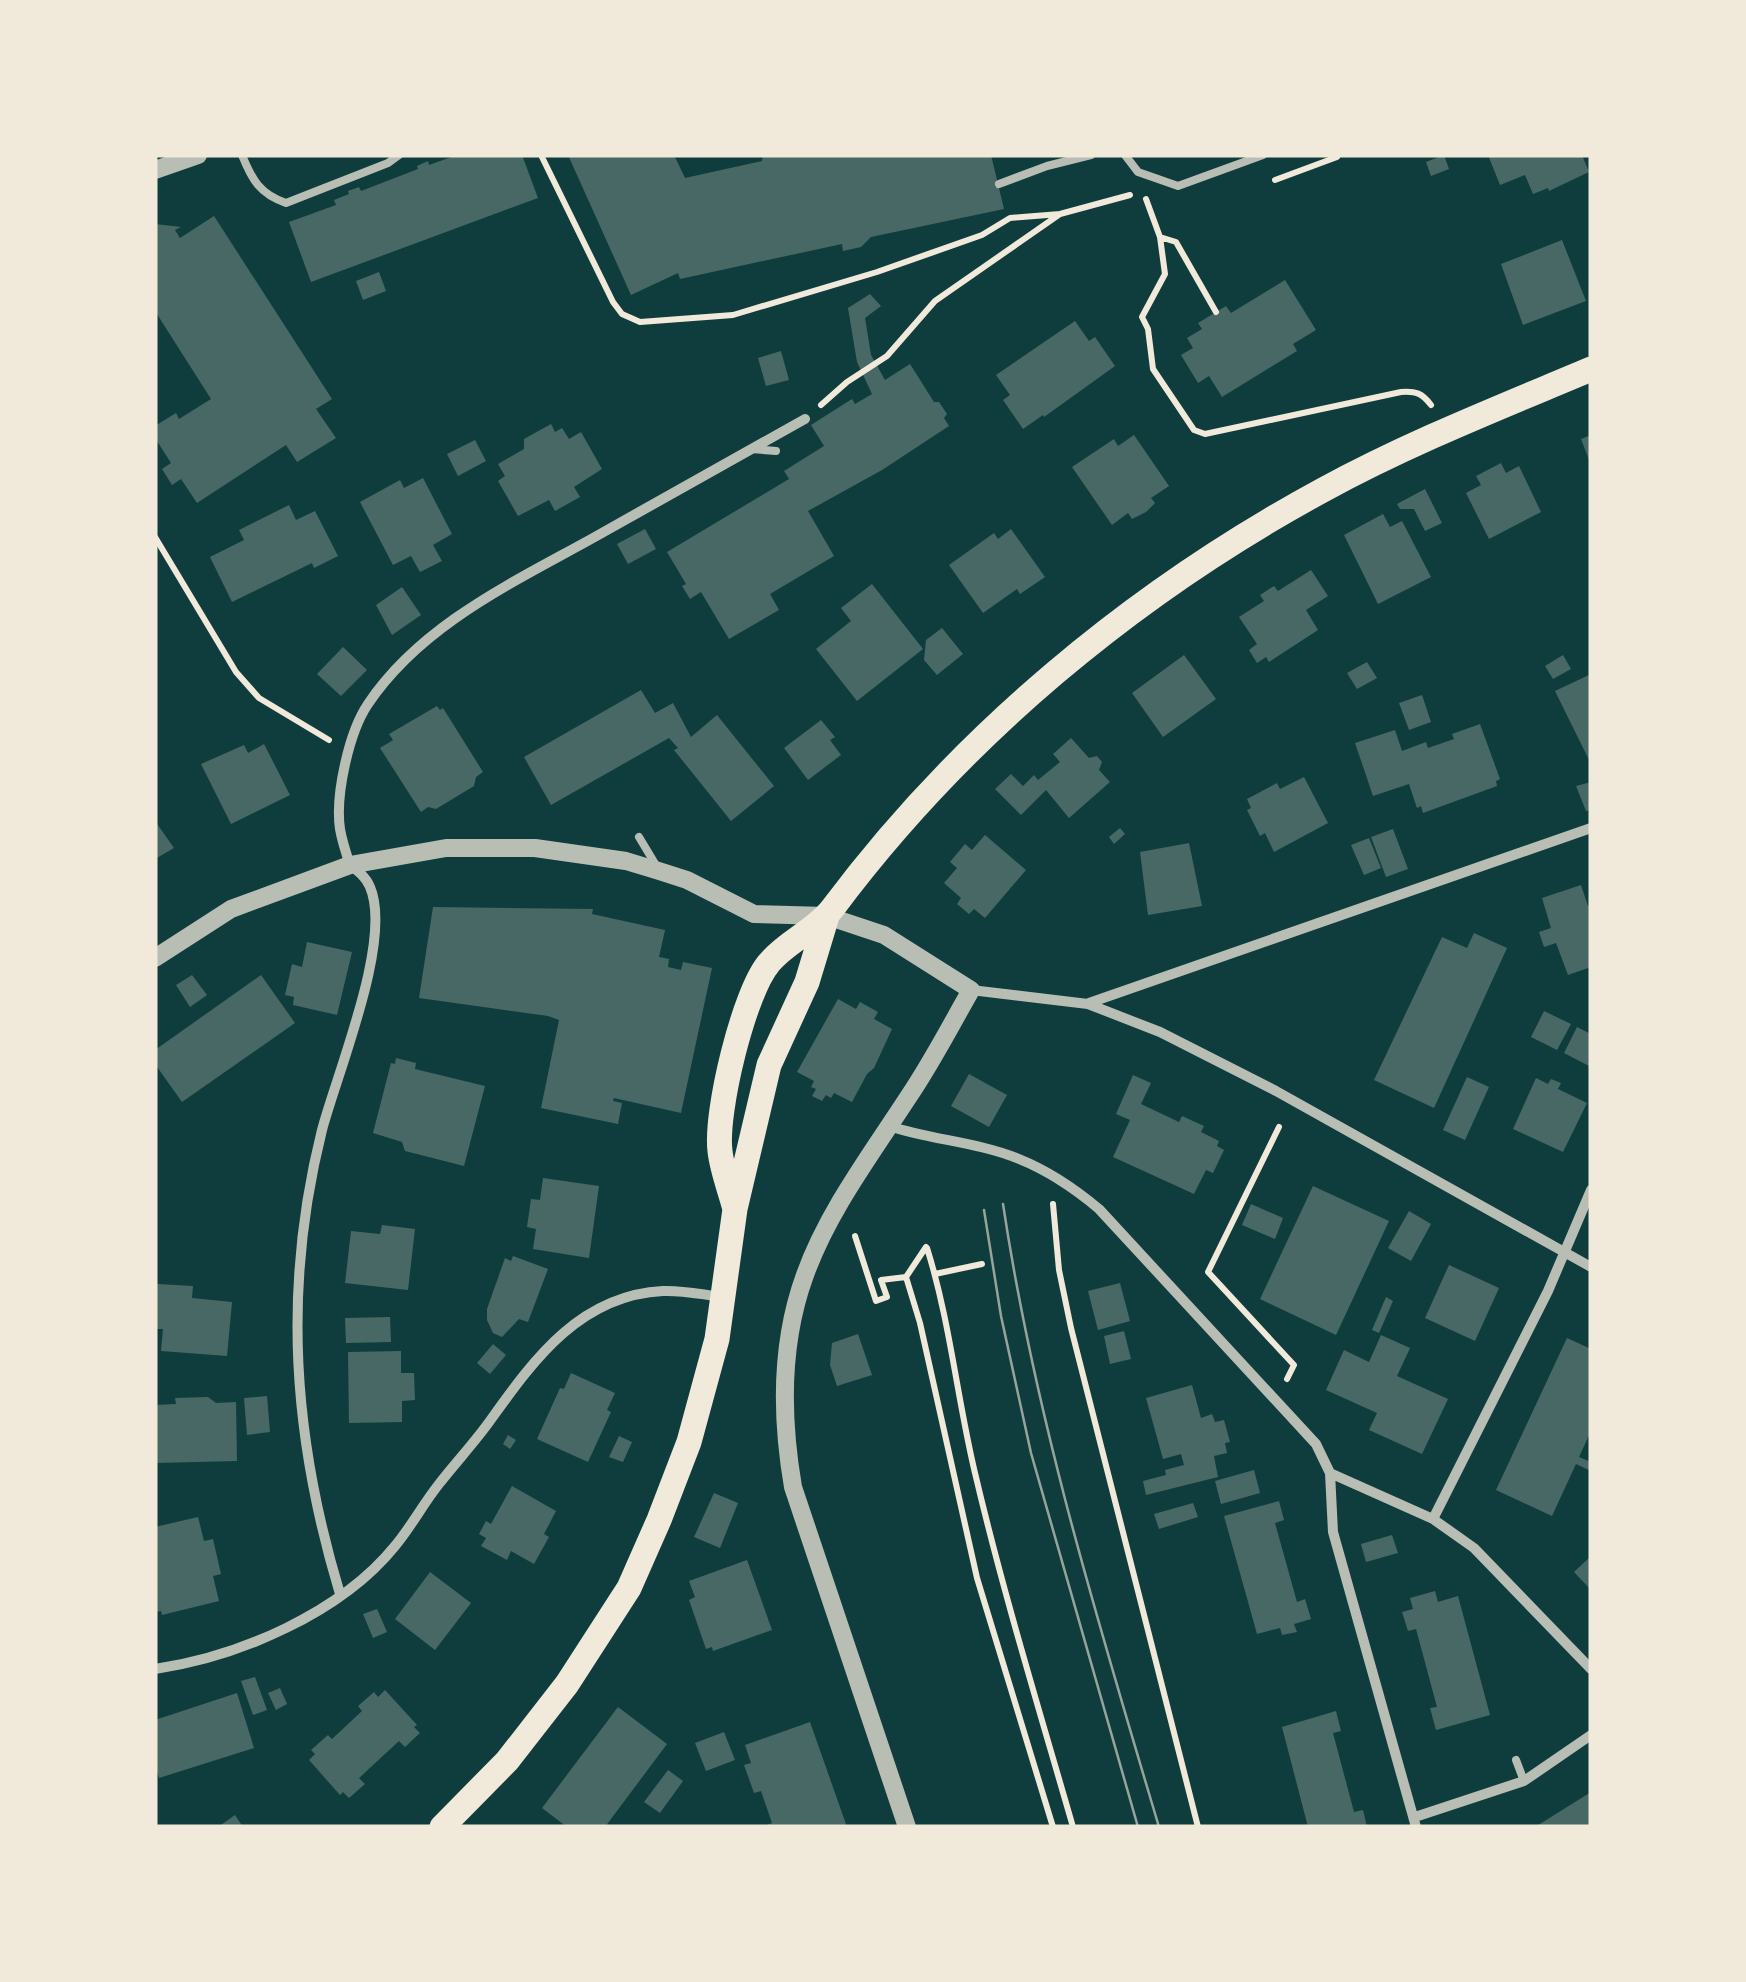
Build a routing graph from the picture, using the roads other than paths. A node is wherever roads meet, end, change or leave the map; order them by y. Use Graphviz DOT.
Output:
graph roads {
  1 [pos="198,155"];
  2 [pos="242,155"];
  3 [pos="398,155"];
  4 [pos="1091,155"];
  5 [pos="1126,155"];
  6 [pos="1263,155"];
  7 [pos="155,170"];
  8 [pos="998,184"];
  9 [pos="1591,369"];
  10 [pos="805,419"];
  11 [pos="751,449"];
  12 [pos="776,451"];
  13 [pos="1591,828"];
  14 [pos="639,837"];
  15 [pos="350,866"];
  16 [pos="659,871"];
  17 [pos="826,916"];
  18 [pos="155,958"];
  19 [pos="971,990"];
  20 [pos="1088,1004"];
  21 [pos="889,1126"];
  22 [pos="1591,1190"];
  23 [pos="735,1209"];
  24 [pos="1566,1252"];
  25 [pos="1591,1268"];
  26 [pos="725,1297"];
  27 [pos="1330,1473"];
  28 [pos="1433,1520"];
  29 [pos="340,1594"];
  30 [pos="1591,1669"];
  31 [pos="155,1670"];
  32 [pos="1591,1735"];
  33 [pos="1516,1760"];
  34 [pos="1524,1781"];
  35 [pos="1416,1822"];
  36 [pos="442,1827"];
  37 [pos="908,1827"];
  1 -- 7 [label="street"];
  2 -- 3 [label="lane"];
  4 -- 8 [label="lane"];
  5 -- 6 [label="lane"];
  9 -- 17 [label="main road"];
  10 -- 11 [label="street"];
  11 -- 12 [label="lane"];
  11 -- 15 [label="street"];
  13 -- 20 [label="street"];
  14 -- 16 [label="lane"];
  15 -- 16 [label="street"];
  15 -- 18 [label="street"];
  15 -- 29 [label="street"];
  16 -- 17 [label="street"];
  17 -- 19 [label="street"];
  17 -- 23 [label="main road"];
  17 -- 23 [label="main road"];
  19 -- 20 [label="street"];
  19 -- 21 [label="street"];
  20 -- 24 [label="street"];
  21 -- 27 [label="street"];
  21 -- 37 [label="street"];
  22 -- 24 [label="street"];
  23 -- 26 [label="main road"];
  24 -- 25 [label="street"];
  24 -- 28 [label="street"];
  26 -- 29 [label="street"];
  26 -- 36 [label="main road"];
  27 -- 28 [label="street"];
  27 -- 35 [label="street"];
  28 -- 30 [label="street"];
  29 -- 31 [label="street"];
  32 -- 34 [label="street"];
  33 -- 34 [label="lane"];
  34 -- 35 [label="street"];
}
